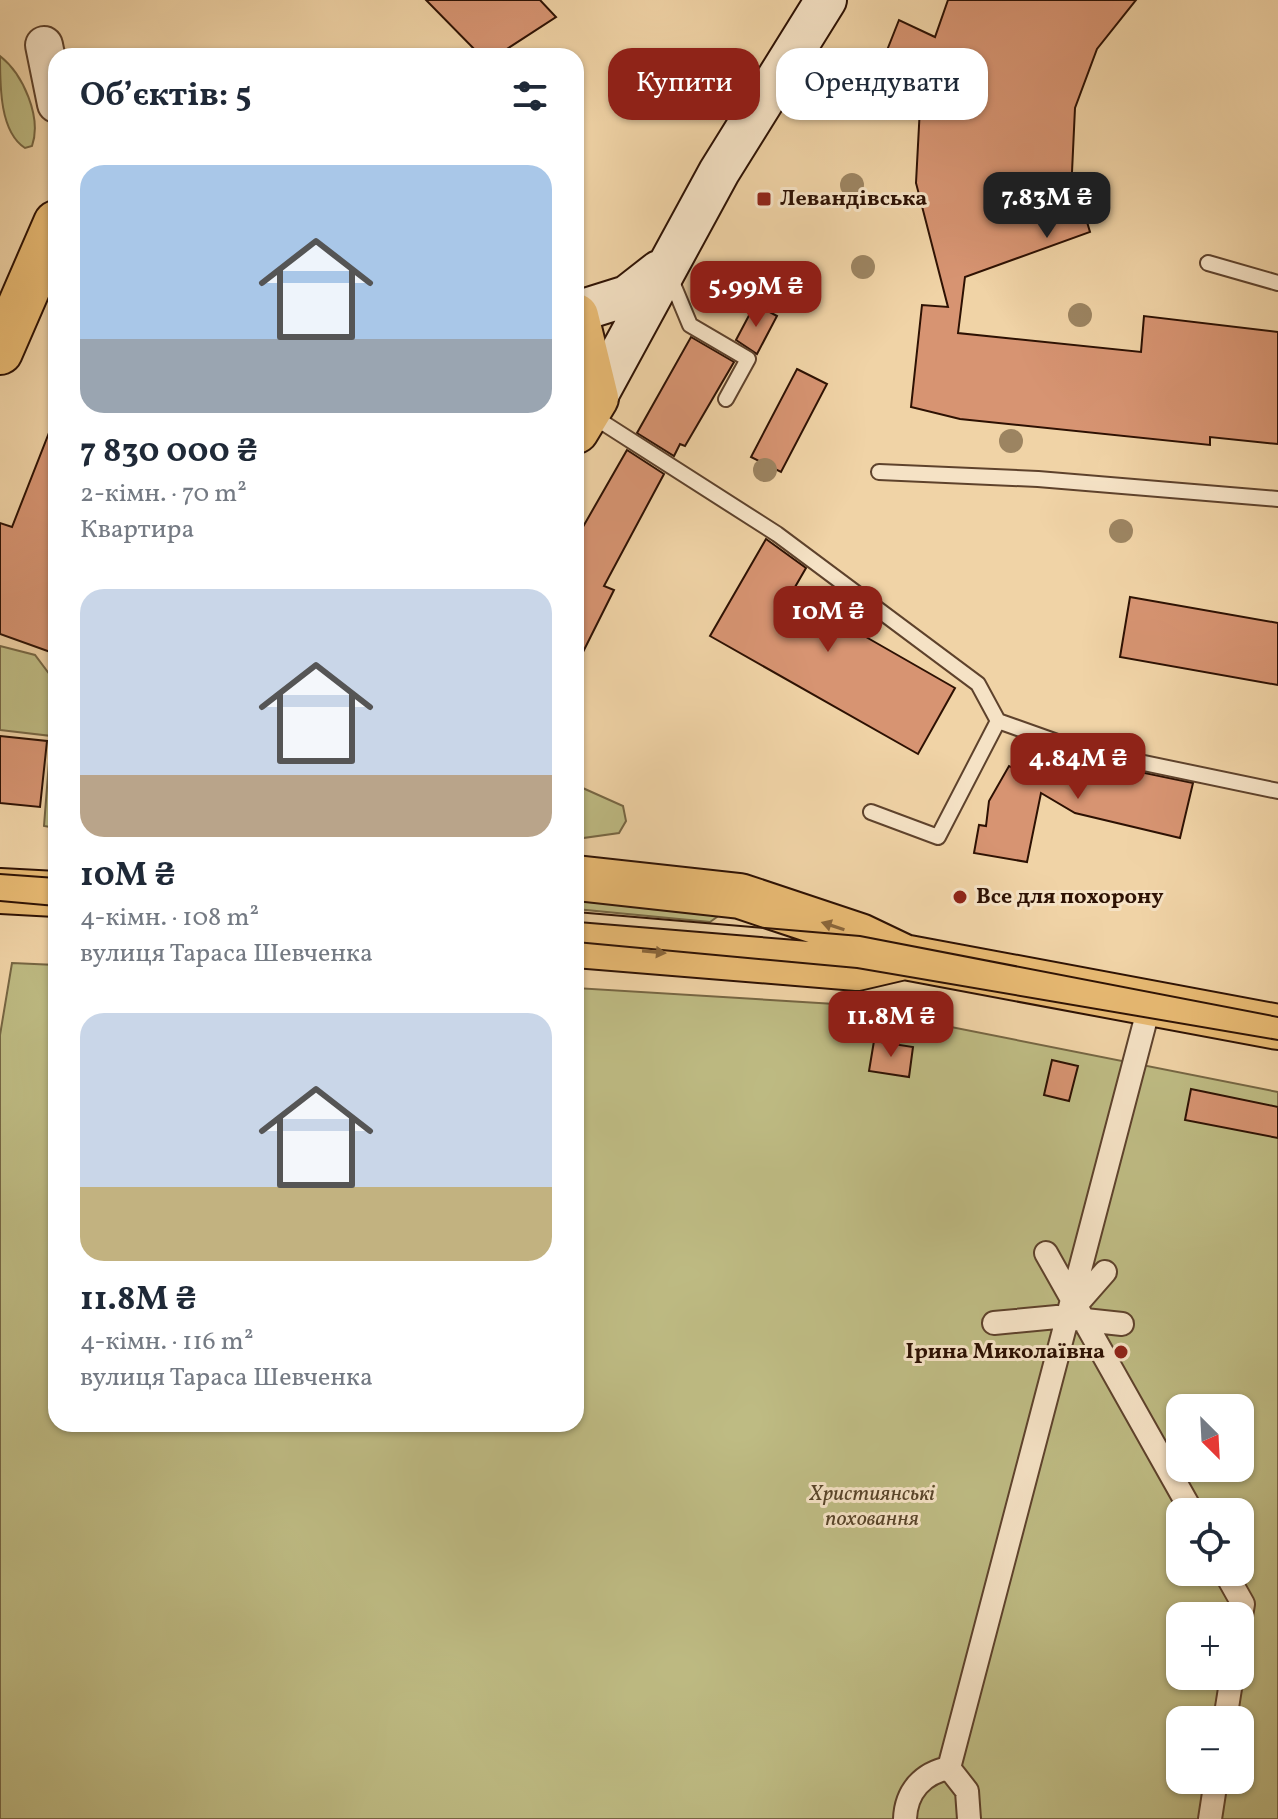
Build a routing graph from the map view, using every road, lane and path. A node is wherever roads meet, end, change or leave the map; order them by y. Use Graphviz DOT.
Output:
graph roads {
  1 [pos="826,0"];
  2 [pos="49,48"];
  3 [pos="48,65"];
  4 [pos="48,241"];
  5 [pos="1208,263"];
  6 [pos="665,266"];
  7 [pos="1278,283"];
  8 [pos="584,311"];
  9 [pos="0,352"];
  10 [pos="584,394"];
  11 [pos="726,399"];
  12 [pos="586,414"];
  13 [pos="879,472"];
  14 [pos="1278,499"];
  15 [pos="998,721"];
  16 [pos="1278,791"];
  17 [pos="871,812"];
  18 [pos="584,879"];
  19 [pos="0,891"];
  20 [pos="48,894"];
  21 [pos="584,946"];
  22 [pos="904,957"];
  23 [pos="1150,1003"];
  24 [pos="1278,1027"];
  25 [pos="1046,1253"];
  26 [pos="1105,1272"];
  27 [pos="1074,1309"];
  28 [pos="994,1323"];
  29 [pos="1122,1324"];
  30 [pos="1184,1498"];
  31 [pos="949,1768"];
  32 [pos="1214,1794"];
  33 [pos="905,1819"];
  34 [pos="969,1819"];
  35 [pos="1210,1819"];
  1 -- 6 [label="main road"];
  2 -- 3 [label="street"];
  4 -- 9 [label="main road"];
  5 -- 7 [label="lane"];
  6 -- 8 [label="main road"];
  6 -- 11 [label="lane"];
  6 -- 12 [label="main road"];
  10 -- 12 [label="main road"];
  12 -- 15 [label="lane"];
  13 -- 14 [label="lane"];
  15 -- 16 [label="lane"];
  15 -- 17 [label="lane"];
  22 -- 18 [label="main road, one-way"];
  19 -- 20 [label="main road"];
  21 -- 22 [label="main road, one-way"];
  22 -- 23 [label="main road"];
  23 -- 24 [label="main road"];
  23 -- 27 [label="street"];
  25 -- 27 [label="street"];
  26 -- 27 [label="street"];
  27 -- 28 [label="street"];
  27 -- 29 [label="street"];
  27 -- 30 [label="street"];
  27 -- 31 [label="street"];
  31 -- 33 [label="street"];
  31 -- 34 [label="street"];
  32 -- 35 [label="street"];
}
